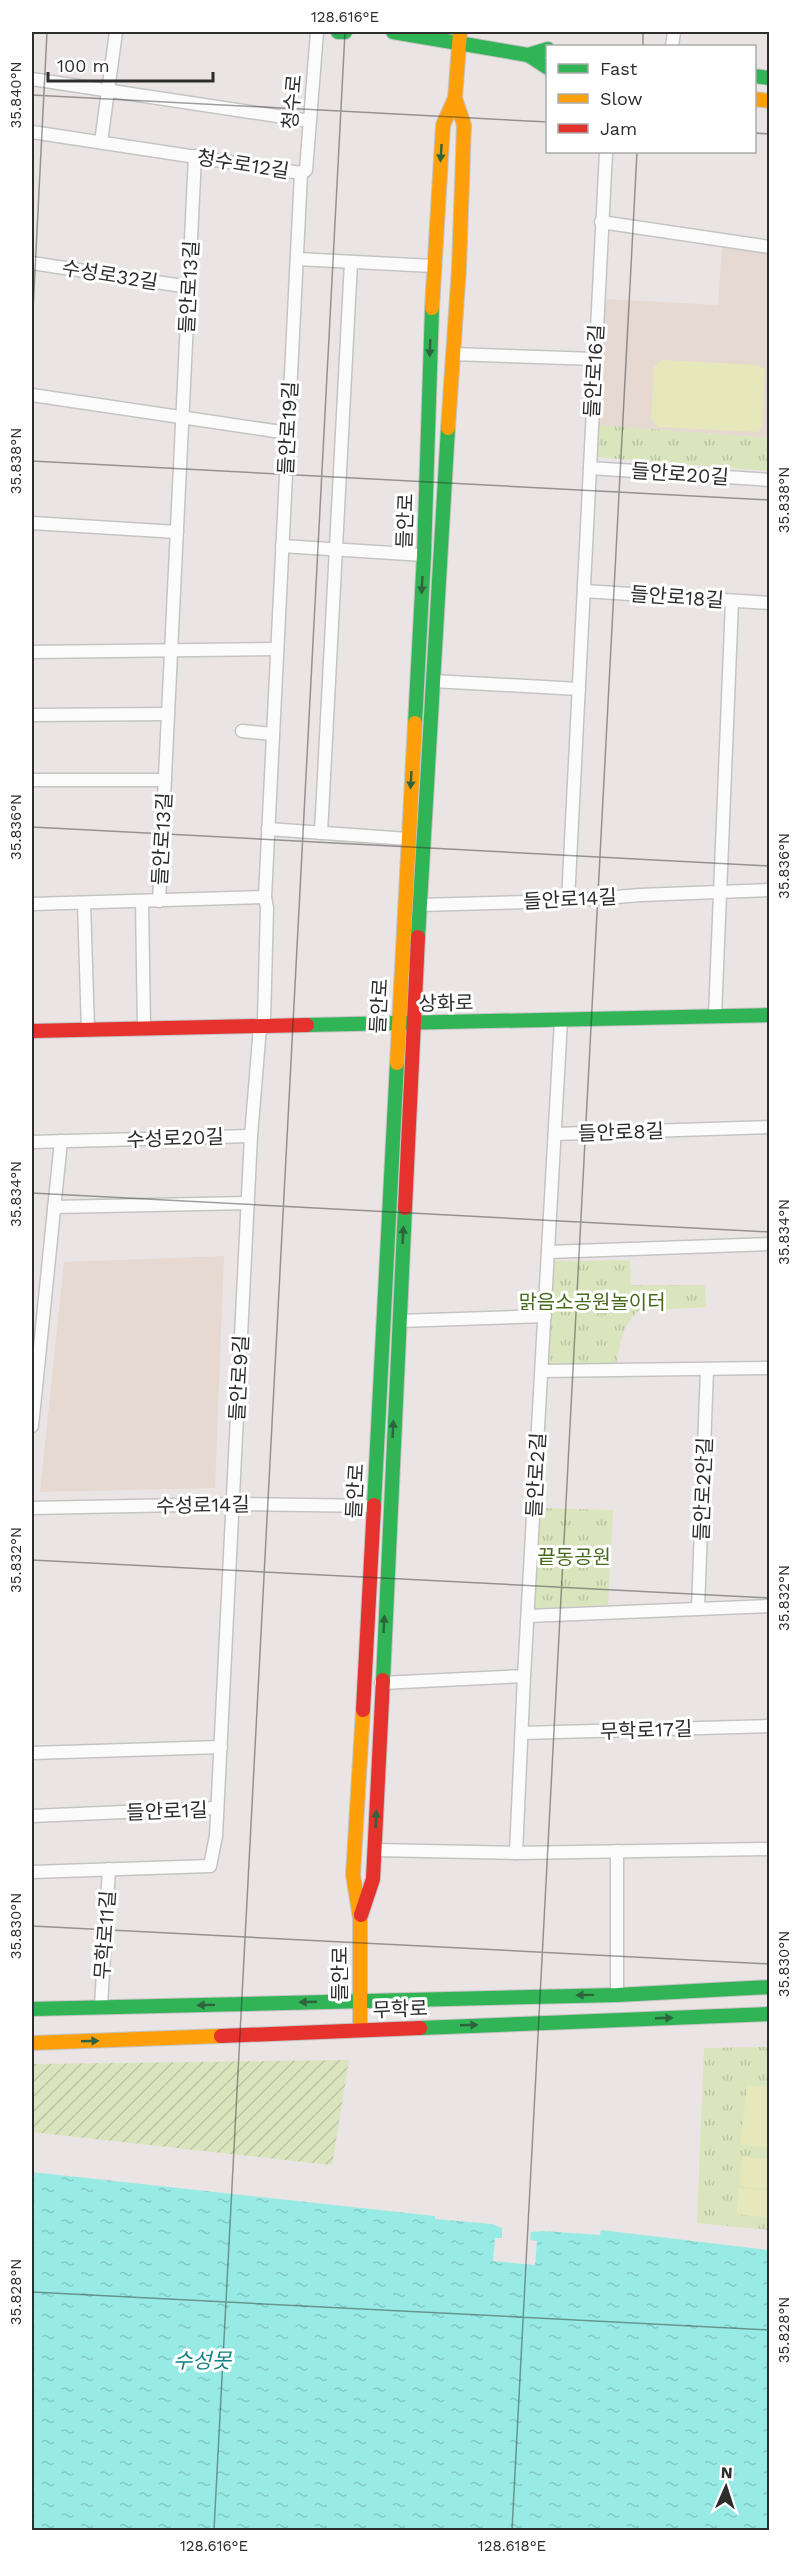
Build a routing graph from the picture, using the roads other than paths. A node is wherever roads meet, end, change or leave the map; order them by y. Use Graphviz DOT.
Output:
graph roads {
  1 [pos="116,32"];
  2 [pos="318,32"];
  3 [pos="339,32"];
  4 [pos="345,32"];
  5 [pos="393,32"];
  6 [pos="460,38"];
  7 [pos="546,50"];
  8 [pos="528,55"];
  9 [pos="546,67"];
  10 [pos="32,79"];
  11 [pos="108,91"];
  12 [pos="455,98"];
  13 [pos="310,121"];
  14 [pos="32,132"];
  15 [pos="101,142"];
  16 [pos="606,153"];
  17 [pos="195,156"];
  18 [pos="301,173"];
  19 [pos="602,222"];
  20 [pos="770,247"];
  21 [pos="297,259"];
  22 [pos="351,262"];
  23 [pos="32,263"];
  24 [pos="434,266"];
  25 [pos="189,287"];
  26 [pos="453,354"];
  27 [pos="595,358"];
  28 [pos="32,395"];
  29 [pos="183,417"];
  30 [pos="288,433"];
  31 [pos="590,468"];
  32 [pos="770,480"];
  33 [pos="32,523"];
  34 [pos="177,532"];
  35 [pos="282,546"];
  36 [pos="337,550"];
  37 [pos="423,555"];
  38 [pos="584,591"];
  39 [pos="732,601"];
  40 [pos="770,603"];
  41 [pos="277,649"];
  42 [pos="171,651"];
  43 [pos="32,652"];
  44 [pos="433,681"];
  45 [pos="579,689"];
  46 [pos="168,714"];
  47 [pos="32,715"];
  48 [pos="242,731"];
  49 [pos="273,734"];
  50 [pos="32,780"];
  51 [pos="165,780"];
  52 [pos="268,829"];
  53 [pos="321,833"];
  54 [pos="408,839"];
  55 [pos="770,890"];
  56 [pos="720,892"];
  57 [pos="265,897"];
  58 [pos="142,901"];
  59 [pos="159,901"];
  60 [pos="568,901"];
  61 [pos="84,903"];
  62 [pos="32,904"];
  63 [pos="420,905"];
  64 [pos="770,1015"];
  65 [pos="715,1016"];
  66 [pos="561,1020"];
  67 [pos="398,1024"];
  68 [pos="413,1024"];
  69 [pos="260,1027"];
  70 [pos="144,1029"];
  71 [pos="88,1030"];
  72 [pos="32,1031"];
  73 [pos="770,1126"];
  74 [pos="555,1134"];
  75 [pos="251,1136"];
  76 [pos="61,1141"];
  77 [pos="32,1142"];
  78 [pos="248,1203"];
  79 [pos="54,1208"];
  80 [pos="770,1244"];
  81 [pos="548,1252"];
  82 [pos="545,1316"];
  83 [pos="399,1322"];
  84 [pos="707,1368"];
  85 [pos="770,1368"];
  86 [pos="542,1371"];
  87 [pos="32,1426"];
  88 [pos="233,1504"];
  89 [pos="374,1506"];
  90 [pos="32,1508"];
  91 [pos="770,1606"];
  92 [pos="698,1609"];
  93 [pos="528,1616"];
  94 [pos="524,1676"];
  95 [pos="381,1683"];
  96 [pos="770,1726"];
  97 [pos="522,1733"];
  98 [pos="220,1747"];
  99 [pos="32,1754"];
  100 [pos="217,1808"];
  101 [pos="32,1816"];
  102 [pos="770,1849"];
  103 [pos="375,1850"];
  104 [pos="617,1851"];
  105 [pos="516,1852"];
  106 [pos="110,1869"];
  107 [pos="32,1872"];
  108 [pos="360,1918"];
  109 [pos="770,1987"];
  110 [pos="616,1995"];
  111 [pos="360,2001"];
  112 [pos="100,2006"];
  113 [pos="32,2009"];
  114 [pos="770,2014"];
  115 [pos="360,2030"];
  116 [pos="32,2043"];
  1 -- 11 [label="street"];
  2 -- 13 [label="street, 청수로"];
  3 -- 4 [label="main road"];
  5 -- 6 [label="main road"];
  6 -- 8 [label="main road"];
  6 -- 12 [label="main road, 들안로"];
  7 -- 8 [label="main road"];
  8 -- 9 [label="main road"];
  10 -- 11 [label="street"];
  11 -- 13 [label="street"];
  11 -- 15 [label="street"];
  12 -- 24 [label="main road, 들안로, one-way"];
  12 -- 26 [label="main road, 들안로"];
  13 -- 18 [label="street, 청수로"];
  14 -- 15 [label="street, 청수로12길"];
  15 -- 17 [label="street, 청수로12길"];
  16 -- 19 [label="street"];
  17 -- 18 [label="street, 청수로12길"];
  17 -- 25 [label="street, 들안로13길"];
  18 -- 21 [label="street, 청수로12길"];
  19 -- 20 [label="street"];
  19 -- 27 [label="street, 들안로16길"];
  21 -- 22 [label="street"];
  21 -- 30 [label="street, 들안로19길"];
  22 -- 24 [label="street"];
  22 -- 36 [label="street"];
  23 -- 25 [label="street, 수성로32길"];
  24 -- 37 [label="main road, 들안로, one-way"];
  25 -- 29 [label="street, 들안로13길"];
  26 -- 27 [label="street"];
  26 -- 44 [label="main road, 들안로"];
  27 -- 31 [label="street, 들안로16길"];
  28 -- 29 [label="street"];
  29 -- 30 [label="street"];
  29 -- 34 [label="street, 들안로13길"];
  30 -- 35 [label="street, 들안로19길"];
  31 -- 32 [label="street, 들안로20길"];
  31 -- 38 [label="street, 들안로16길"];
  33 -- 34 [label="street"];
  34 -- 42 [label="street, 들안로13길"];
  35 -- 36 [label="street"];
  35 -- 41 [label="street, 들안로19길"];
  36 -- 37 [label="street"];
  36 -- 53 [label="street"];
  37 -- 54 [label="main road, 들안로, one-way"];
  38 -- 39 [label="street, 들안로18길"];
  38 -- 45 [label="street, 들안로16길"];
  39 -- 40 [label="street, 들안로18길"];
  39 -- 56 [label="street"];
  41 -- 42 [label="street"];
  41 -- 49 [label="street, 들안로19길"];
  42 -- 43 [label="street"];
  42 -- 46 [label="street, 들안로13길"];
  44 -- 45 [label="street"];
  44 -- 63 [label="main road, 들안로"];
  45 -- 60 [label="street, 들안로16길"];
  46 -- 47 [label="street"];
  46 -- 51 [label="street, 들안로13길"];
  48 -- 49 [label="street"];
  49 -- 52 [label="street, 들안로19길"];
  50 -- 51 [label="street"];
  51 -- 59 [label="street, 들안로13길"];
  52 -- 53 [label="street"];
  52 -- 57 [label="street"];
  53 -- 54 [label="street"];
  54 -- 67 [label="main road, 들안로"];
  55 -- 56 [label="street, 들안로14길"];
  56 -- 60 [label="street, 들안로14길"];
  56 -- 65 [label="street"];
  57 -- 59 [label="street, 들안로13길"];
  57 -- 69 [label="street"];
  58 -- 59 [label="street"];
  58 -- 61 [label="street"];
  58 -- 70 [label="street"];
  60 -- 63 [label="street, 들안로14길"];
  61 -- 62 [label="street"];
  61 -- 71 [label="street"];
  63 -- 68 [label="main road, 들안로"];
  64 -- 65 [label="main road, 상화로"];
  65 -- 66 [label="main road, 상화로"];
  66 -- 68 [label="main road, 상화로"];
  66 -- 74 [label="street"];
  67 -- 68 [label="main road, 상화로"];
  67 -- 69 [label="main road, 상화로"];
  67 -- 89 [label="main road, 들안로"];
  83 -- 68 [label="main road, 들안로, one-way"];
  69 -- 70 [label="main road, 상화로"];
  69 -- 75 [label="street"];
  70 -- 71 [label="main road, 상화로"];
  71 -- 72 [label="main road, 상화로"];
  73 -- 74 [label="street, 들안로8길"];
  74 -- 81 [label="street, 들안로8길"];
  75 -- 76 [label="street, 수성로20길"];
  75 -- 78 [label="street, 수성로20길"];
  76 -- 77 [label="street, 수성로20길"];
  76 -- 79 [label="street"];
  78 -- 79 [label="street"];
  78 -- 88 [label="street, 들안로9길"];
  79 -- 87 [label="street"];
  80 -- 81 [label="street"];
  81 -- 82 [label="street, 들안로8길"];
  82 -- 83 [label="street"];
  82 -- 86 [label="street, 들안로2길"];
  95 -- 83 [label="main road, 들안로, one-way"];
  84 -- 85 [label="street"];
  84 -- 86 [label="street"];
  84 -- 92 [label="street, 들안로2안길"];
  86 -- 93 [label="street, 들안로2길"];
  88 -- 89 [label="street, 수성로14길"];
  88 -- 90 [label="street, 수성로14길"];
  88 -- 98 [label="street, 들안로9길"];
  89 -- 108 [label="main road, 들안로"];
  91 -- 92 [label="street"];
  92 -- 93 [label="street"];
  93 -- 94 [label="street, 들안로2길"];
  94 -- 95 [label="street"];
  94 -- 97 [label="street"];
  103 -- 95 [label="main road, 들안로, one-way"];
  96 -- 97 [label="street, 무학로17길"];
  97 -- 105 [label="street"];
  98 -- 99 [label="street"];
  98 -- 100 [label="street, 들안로9길"];
  100 -- 101 [label="street, 들안로1길"];
  100 -- 106 [label="street, 들안로1길"];
  102 -- 104 [label="street"];
  103 -- 105 [label="street"];
  103 -- 108 [label="main road, 들안로"];
  104 -- 105 [label="street"];
  104 -- 110 [label="street"];
  106 -- 107 [label="street, 무학로11길"];
  106 -- 112 [label="street, 무학로11길"];
  108 -- 111 [label="main road, 들안로"];
  109 -- 110 [label="main road, 무학로"];
  110 -- 111 [label="main road, 무학로, one-way"];
  111 -- 112 [label="main road, 무학로, one-way"];
  111 -- 115 [label="main road, 들안로"];
  112 -- 113 [label="main road, 무학로"];
  115 -- 114 [label="main road, 무학로, one-way"];
  116 -- 115 [label="main road, 무학로, one-way"];
}
